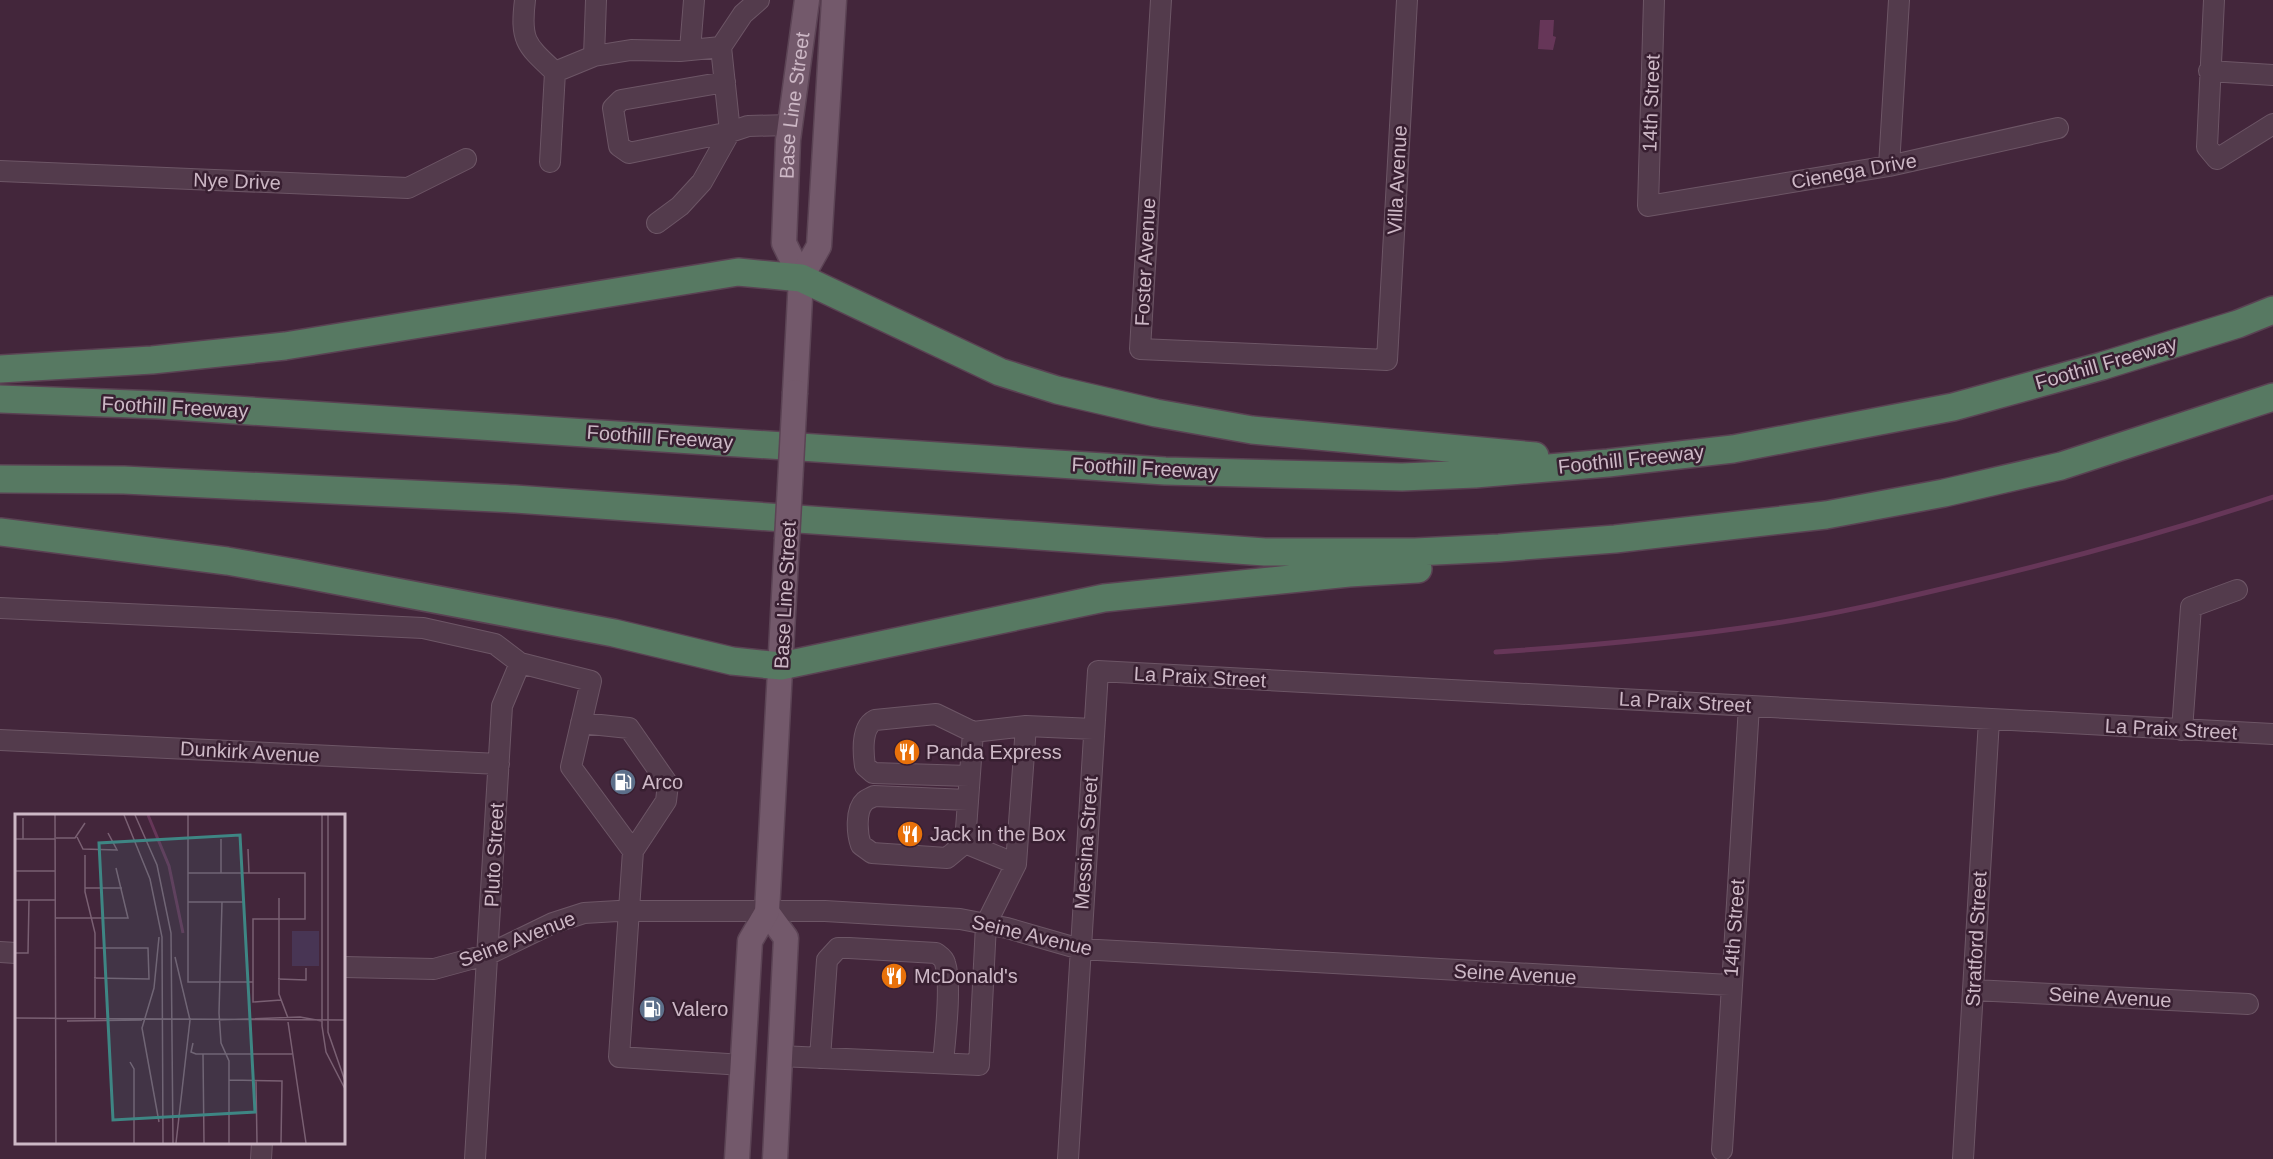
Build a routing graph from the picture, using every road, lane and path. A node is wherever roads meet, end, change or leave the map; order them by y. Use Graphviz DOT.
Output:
graph roads {
  1 [pos="525,0"];
  2 [pos="596,0"];
  3 [pos="694,0"];
  4 [pos="759,0"];
  5 [pos="807,0"];
  6 [pos="834,0"];
  7 [pos="1161,0"];
  8 [pos="1407,0"];
  9 [pos="1654,0"];
  10 [pos="1899,0"];
  11 [pos="2214,0"];
  12 [pos="722,47"];
  13 [pos="690,50"];
  14 [pos="594,56"];
  15 [pos="2209,71"];
  16 [pos="555,72"];
  17 [pos="2273,75"];
  18 [pos="725,82"];
  19 [pos="2273,124"];
  20 [pos="790,125"];
  21 [pos="2058,128"];
  22 [pos="730,132"];
  23 [pos="466,159"];
  24 [pos="550,162"];
  25 [pos="1889,166"];
  26 [pos="0,171"];
  27 [pos="1648,206"];
  28 [pos="657,223"];
  29 [pos="801,278"];
  30 [pos="2273,310"];
  31 [pos="1387,360"];
  32 [pos="0,369"];
  33 [pos="2271,398"];
  34 [pos="0,399"];
  35 [pos="1608,462"];
  36 [pos="0,478"];
  37 [pos="1826,515"];
  38 [pos="0,532"];
  39 [pos="2237,590"];
  40 [pos="0,608"];
  41 [pos="520,663"];
  42 [pos="781,666"];
  43 [pos="1098,671"];
  44 [pos="1749,706"];
  45 [pos="1989,720"];
  46 [pos="581,723"];
  47 [pos="1026,726"];
  48 [pos="1094,729"];
  49 [pos="2182,729"];
  50 [pos="973,732"];
  51 [pos="2273,734"];
  52 [pos="0,740"];
  53 [pos="499,764"];
  54 [pos="969,776"];
  55 [pos="968,800"];
  56 [pos="965,843"];
  57 [pos="633,851"];
  58 [pos="1016,864"];
  59 [pos="627,911"];
  60 [pos="767,912"];
  61 [pos="986,924"];
  62 [pos="1080,949"];
  63 [pos="489,954"];
  64 [pos="345,968"];
  65 [pos="1730,986"];
  66 [pos="1973,990"];
  67 [pos="2248,1004"];
  68 [pos="779,1056"];
  69 [pos="820,1058"];
  70 [pos="948,1064"];
  71 [pos="743,1065"];
  72 [pos="262,1144"];
  73 [pos="1722,1150"];
  74 [pos="261,1159"];
  75 [pos="475,1159"];
  76 [pos="737,1159"];
  77 [pos="775,1159"];
  78 [pos="1068,1159"];
  79 [pos="1963,1159"];
  1 -- 16 [label="street"];
  2 -- 14 [label="street"];
  3 -- 13 [label="street"];
  4 -- 12 [label="street"];
  5 -- 20 [label="main road, Base Line Street"];
  6 -- 29 [label="main road, Base Line Street"];
  7 -- 31 [label="street, Foster Avenue"];
  8 -- 31 [label="street, Villa Avenue"];
  9 -- 27 [label="street, 14th Street"];
  10 -- 25 [label="street"];
  11 -- 15 [label="street"];
  12 -- 13 [label="street"];
  12 -- 18 [label="street"];
  13 -- 14 [label="street"];
  14 -- 16 [label="street"];
  15 -- 17 [label="street"];
  15 -- 19 [label="street"];
  16 -- 24 [label="street"];
  18 -- 22 [label="street"];
  18 -- 22 [label="street"];
  20 -- 22 [label="street"];
  20 -- 29 [label="main road, Base Line Street"];
  21 -- 25 [label="street, Cienega Drive"];
  22 -- 28 [label="street"];
  23 -- 26 [label="street, Nye Drive"];
  25 -- 27 [label="street, Cienega Drive"];
  29 -- 32 [label="highway"];
  29 -- 35 [label="highway"];
  29 -- 42 [label="main road, Base Line Street, bridge"];
  30 -- 35 [label="highway, Foothill Freeway"];
  33 -- 37 [label="highway"];
  34 -- 35 [label="highway, Foothill Freeway"];
  36 -- 37 [label="highway"];
  37 -- 42 [label="highway"];
  38 -- 42 [label="highway"];
  39 -- 49 [label="street"];
  40 -- 41 [label="street"];
  41 -- 46 [label="street"];
  41 -- 53 [label="street, Pluto Street"];
  42 -- 60 [label="main road, Base Line Street"];
  43 -- 44 [label="street, La Praix Street"];
  43 -- 48 [label="street, Messina Street"];
  44 -- 45 [label="street, La Praix Street"];
  44 -- 65 [label="street, 14th Street"];
  45 -- 49 [label="street, La Praix Street"];
  45 -- 66 [label="street, Stratford Street"];
  46 -- 57 [label="street"];
  46 -- 57 [label="street"];
  47 -- 48 [label="street"];
  47 -- 50 [label="street"];
  47 -- 58 [label="street"];
  48 -- 62 [label="street, Messina Street"];
  49 -- 51 [label="street, La Praix Street"];
  50 -- 54 [label="street"];
  50 -- 54 [label="street"];
  52 -- 53 [label="street, Dunkirk Avenue"];
  53 -- 63 [label="street, Pluto Street"];
  54 -- 55 [label="street"];
  55 -- 56 [label="street"];
  55 -- 56 [label="street"];
  56 -- 58 [label="street"];
  57 -- 59 [label="street"];
  58 -- 61 [label="street"];
  59 -- 60 [label="street, Seine Avenue"];
  59 -- 63 [label="street, Seine Avenue"];
  59 -- 71 [label="street"];
  60 -- 61 [label="street, Seine Avenue"];
  60 -- 68 [label="main road"];
  60 -- 71 [label="main road, Base Line Street"];
  61 -- 62 [label="street, Seine Avenue"];
  61 -- 70 [label="street"];
  62 -- 65 [label="street, Seine Avenue"];
  62 -- 78 [label="street, Messina Street"];
  63 -- 64 [label="street, Seine Avenue"];
  63 -- 75 [label="street, Pluto Street"];
  65 -- 73 [label="street, 14th Street"];
  66 -- 67 [label="street, Seine Avenue"];
  66 -- 79 [label="street, Stratford Street"];
  68 -- 69 [label="street"];
  68 -- 77 [label="main road"];
  69 -- 70 [label="street"];
  69 -- 70 [label="street"];
  71 -- 76 [label="main road, Base Line Street"];
  72 -- 74 [label="street"];
}
